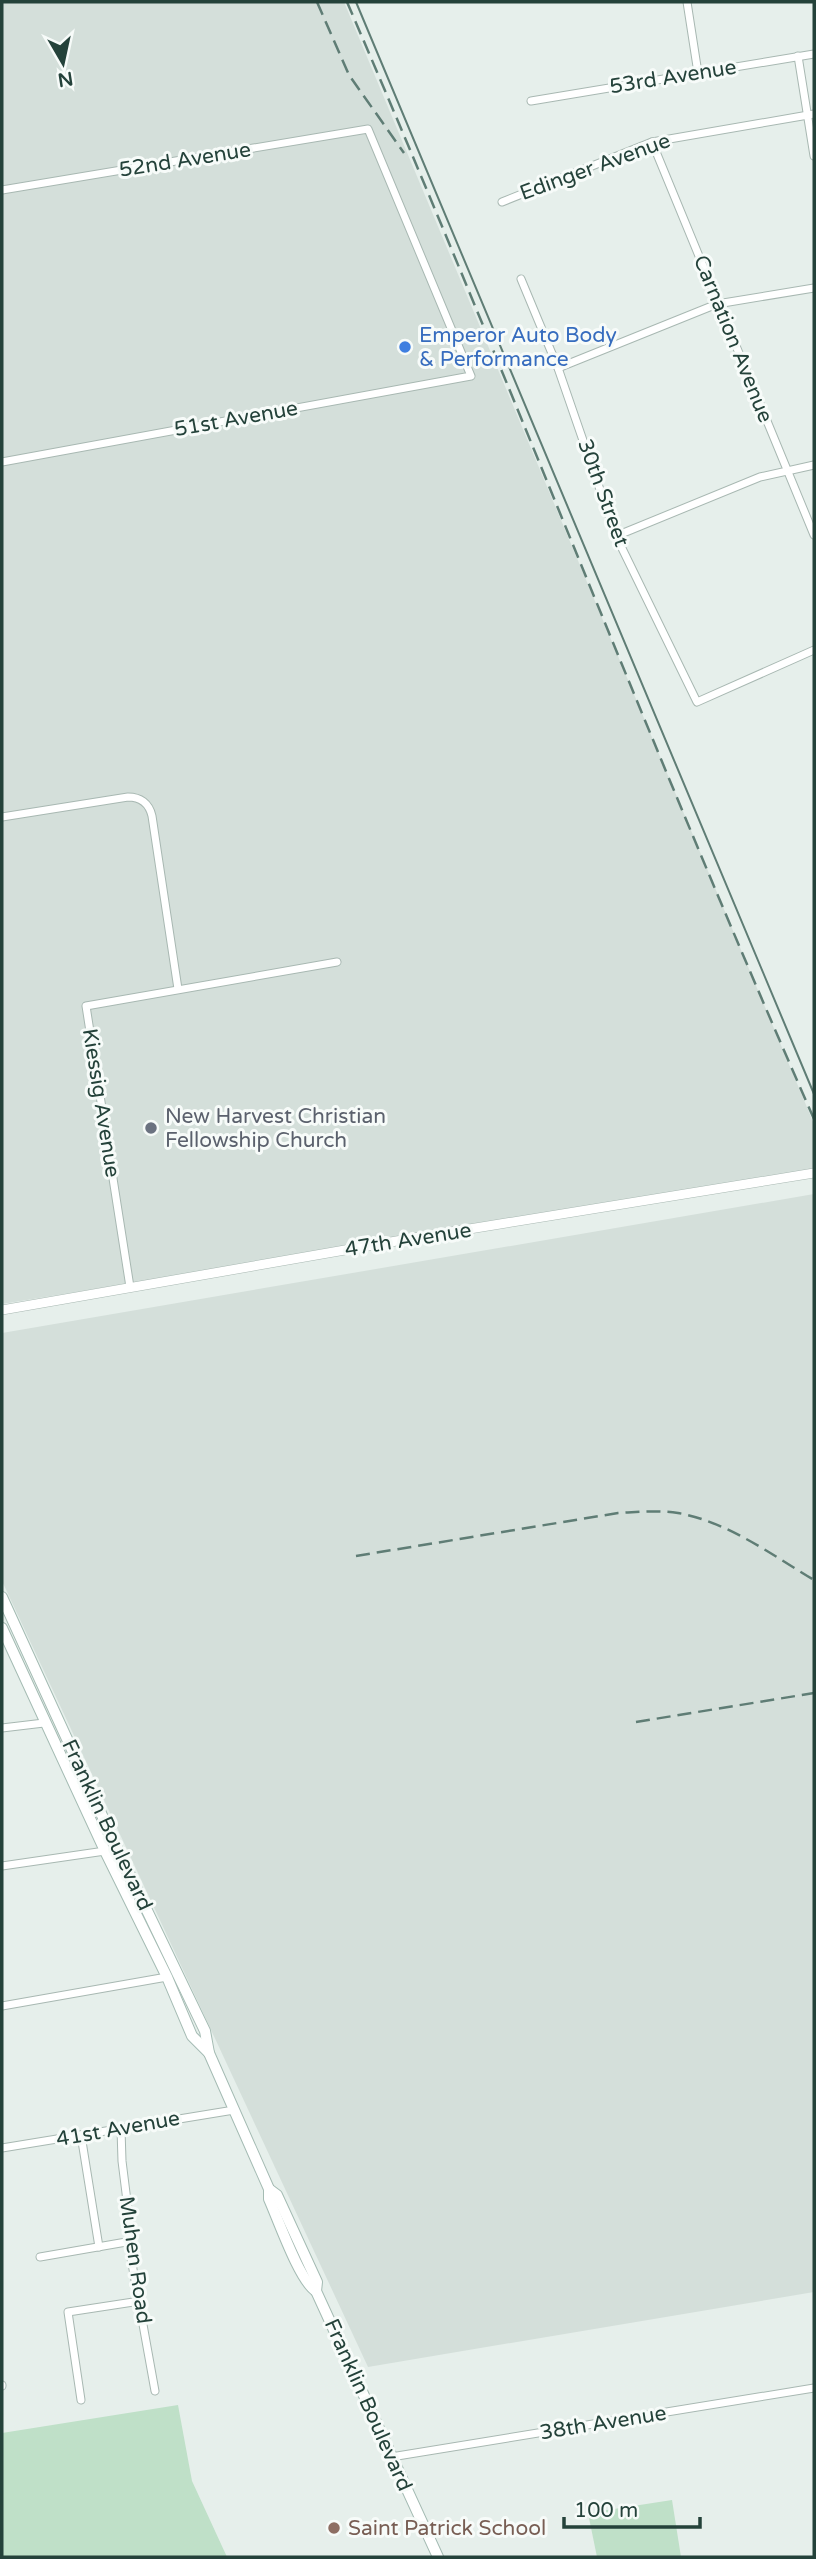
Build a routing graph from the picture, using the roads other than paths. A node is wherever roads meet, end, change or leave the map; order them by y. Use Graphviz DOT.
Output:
graph roads {
  1 [pos="687,2"];
  2 [pos="814,54"];
  3 [pos="798,56"];
  4 [pos="698,72"];
  5 [pos="531,101"];
  6 [pos="811,114"];
  7 [pos="652,142"];
  8 [pos="814,156"];
  9 [pos="2,190"];
  10 [pos="502,202"];
  11 [pos="521,279"];
  12 [pos="814,288"];
  13 [pos="717,304"];
  14 [pos="558,368"];
  15 [pos="471,376"];
  16 [pos="2,462"];
  17 [pos="814,465"];
  18 [pos="787,469"];
  19 [pos="814,535"];
  20 [pos="616,536"];
  21 [pos="814,650"];
  22 [pos="2,817"];
  23 [pos="337,962"];
  24 [pos="178,989"];
  25 [pos="814,1173"];
  26 [pos="130,1287"];
  27 [pos="2,1310"];
  28 [pos="2,1597"];
  29 [pos="2,1611"];
  30 [pos="2,1628"];
  31 [pos="8,1642"];
  32 [pos="44,1723"];
  33 [pos="2,1728"];
  34 [pos="105,1851"];
  35 [pos="2,1866"];
  36 [pos="167,1977"];
  37 [pos="2,2006"];
  38 [pos="209,2053"];
  39 [pos="234,2110"];
  40 [pos="121,2129"];
  41 [pos="81,2135"];
  42 [pos="2,2148"];
  43 [pos="132,2241"];
  44 [pos="99,2247"];
  45 [pos="40,2257"];
  46 [pos="140,2301"];
  47 [pos="814,2388"];
  48 [pos="155,2390"];
  49 [pos="81,2400"];
  50 [pos="391,2457"];
  51 [pos="438,2557"];
  1 -- 4 [label="street"];
  2 -- 3 [label="street, 53rd Avenue"];
  3 -- 4 [label="street, 53rd Avenue"];
  3 -- 6 [label="street"];
  4 -- 5 [label="street, 53rd Avenue"];
  6 -- 7 [label="street, Edinger Avenue"];
  6 -- 8 [label="street"];
  7 -- 10 [label="street, Edinger Avenue"];
  7 -- 13 [label="street, Carnation Avenue"];
  9 -- 15 [label="street, 52nd Avenue"];
  11 -- 14 [label="street, 30th Street"];
  12 -- 13 [label="street"];
  13 -- 14 [label="street"];
  13 -- 18 [label="street, Carnation Avenue"];
  14 -- 20 [label="street, 30th Street"];
  15 -- 16 [label="street, 51st Avenue"];
  17 -- 18 [label="street"];
  18 -- 19 [label="street, Carnation Avenue"];
  18 -- 20 [label="street"];
  20 -- 21 [label="street, 30th Street"];
  22 -- 24 [label="street"];
  23 -- 24 [label="street, Kiessig Avenue"];
  24 -- 26 [label="street, Kiessig Avenue"];
  25 -- 26 [label="street, 47th Avenue"];
  26 -- 27 [label="street, 47th Avenue"];
  28 -- 38 [label="main road, Franklin Boulevard"];
  29 -- 31 [label="main road"];
  30 -- 31 [label="main road, Franklin Boulevard"];
  31 -- 32 [label="main road, Franklin Boulevard"];
  32 -- 33 [label="street"];
  32 -- 34 [label="main road, Franklin Boulevard"];
  34 -- 35 [label="street"];
  34 -- 36 [label="main road, Franklin Boulevard"];
  36 -- 37 [label="street"];
  36 -- 38 [label="main road, Franklin Boulevard"];
  38 -- 39 [label="main road, Franklin Boulevard"];
  39 -- 40 [label="street, 41st Avenue"];
  39 -- 50 [label="main road, Franklin Boulevard"];
  40 -- 41 [label="street, 41st Avenue"];
  40 -- 43 [label="street, Muhen Road"];
  41 -- 42 [label="street, 41st Avenue"];
  41 -- 44 [label="street"];
  43 -- 44 [label="street"];
  43 -- 46 [label="street, Muhen Road"];
  44 -- 45 [label="street"];
  46 -- 48 [label="street, Muhen Road"];
  46 -- 49 [label="street"];
  47 -- 50 [label="street, 38th Avenue"];
  50 -- 51 [label="main road, Franklin Boulevard"];
}
